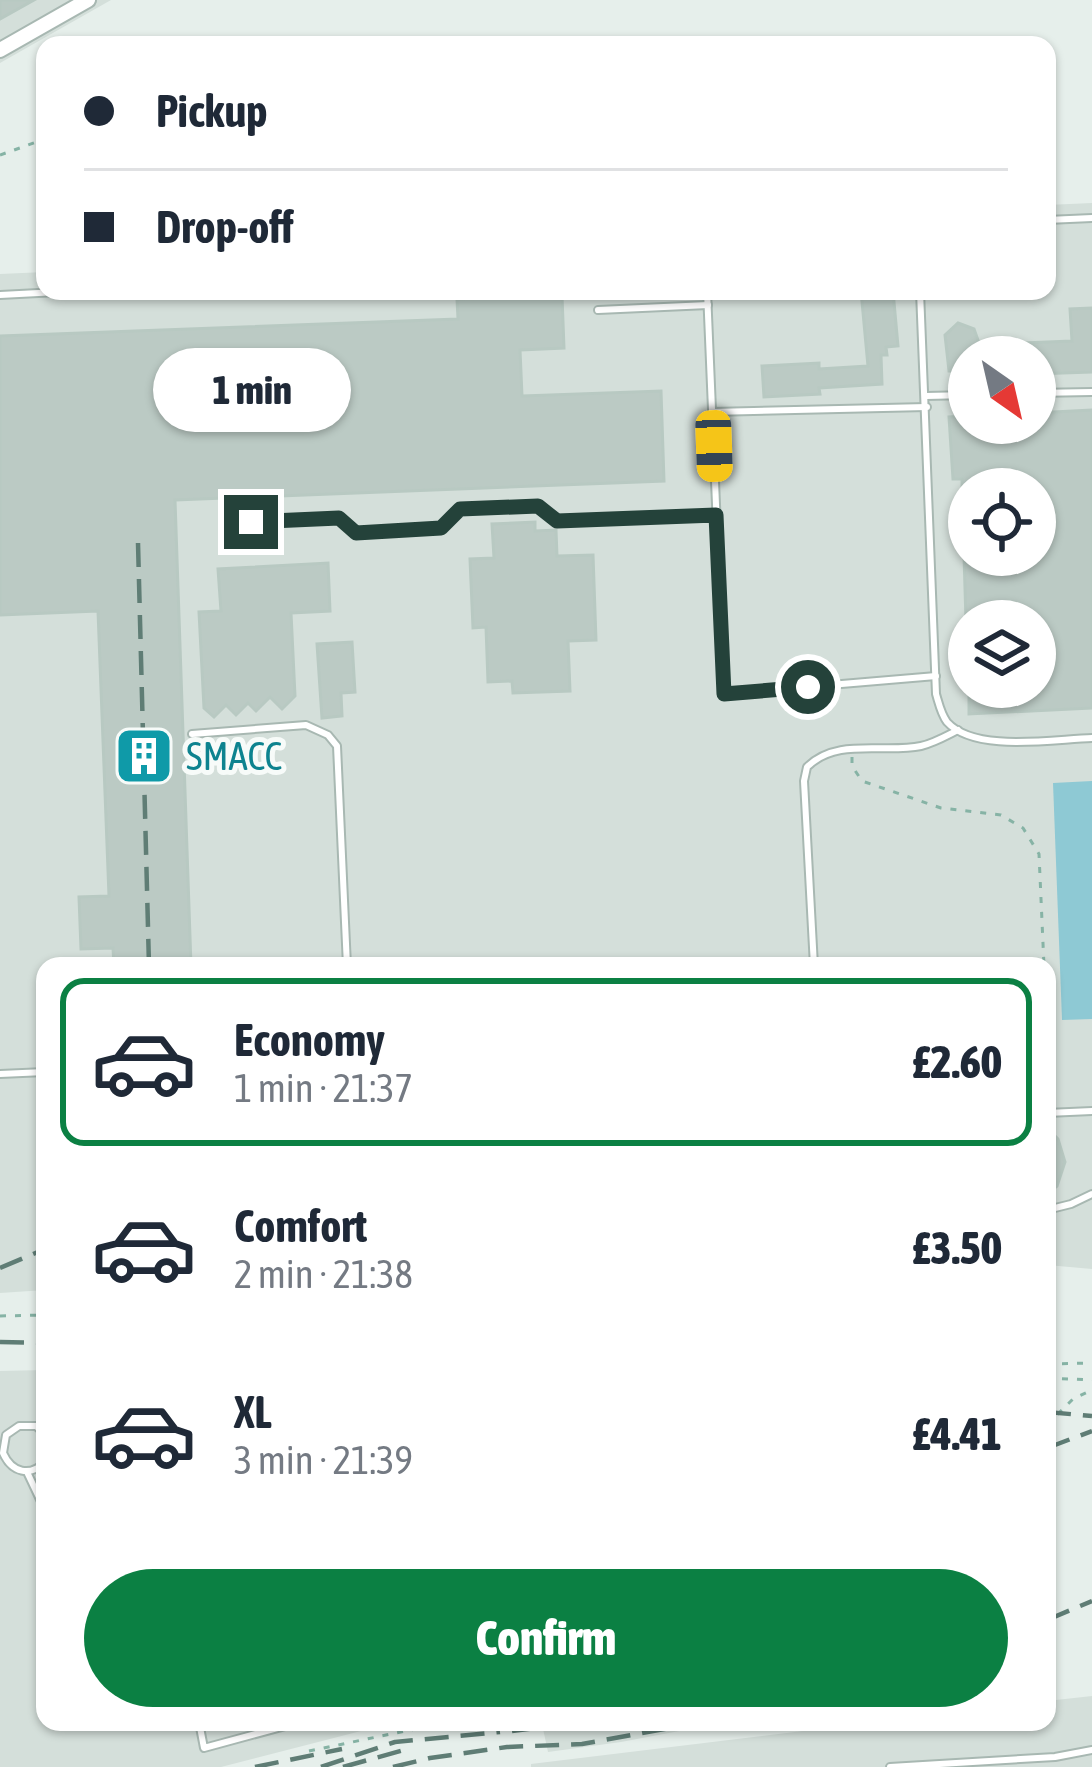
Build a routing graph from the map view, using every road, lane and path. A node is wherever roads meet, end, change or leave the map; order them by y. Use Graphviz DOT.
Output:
graph roads {
  1 [pos="88,0"];
  2 [pos="0,50"];
  3 [pos="36,142"];
  4 [pos="0,154"];
  5 [pos="1092,218"];
  6 [pos="1056,220"];
  7 [pos="36,293"];
  8 [pos="0,295"];
  9 [pos="708,300"];
  10 [pos="921,300"];
  11 [pos="708,305"];
  12 [pos="598,310"];
  13 [pos="1092,392"];
  14 [pos="1056,393"];
  15 [pos="948,395"];
  16 [pos="926,396"];
  17 [pos="927,407"];
  18 [pos="712,412"];
  19 [pos="716,515"];
  20 [pos="251,522"];
  21 [pos="936,676"];
  22 [pos="958,730"];
  23 [pos="192,734"];
  24 [pos="1092,738"];
  25 [pos="853,749"];
  26 [pos="347,957"];
  27 [pos="814,957"];
  28 [pos="1045,957"];
  29 [pos="36,1072"];
  30 [pos="0,1074"];
  31 [pos="1092,1111"];
  32 [pos="1056,1113"];
  33 [pos="1092,1194"];
  34 [pos="1056,1208"];
  35 [pos="36,1315"];
  36 [pos="0,1316"];
  37 [pos="1056,1364"];
  38 [pos="1092,1364"];
  39 [pos="1056,1378"];
  40 [pos="1092,1380"];
  41 [pos="1092,1390"];
  42 [pos="1056,1416"];
  43 [pos="36,1426"];
  44 [pos="2,1443"];
  45 [pos="36,1469"];
  46 [pos="27,1472"];
  47 [pos="36,1491"];
  48 [pos="201,1731"];
  49 [pos="267,1731"];
  50 [pos="406,1731"];
  51 [pos="309,1751"];
  52 [pos="1092,1751"];
  53 [pos="890,1767"];
  1 -- 2 [label="street"];
  3 -- 4 [label="path"];
  5 -- 6 [label="lane"];
  7 -- 8 [label="lane"];
  9 -- 11 [label="lane"];
  10 -- 16 [label="lane"];
  11 -- 12 [label="lane"];
  11 -- 18 [label="lane"];
  13 -- 14 [label="lane"];
  15 -- 16 [label="lane"];
  16 -- 17 [label="lane"];
  17 -- 18 [label="lane"];
  17 -- 21 [label="lane"];
  18 -- 19 [label="lane"];
  19 -- 20 [label="lane"];
  19 -- 21 [label="lane"];
  21 -- 22 [label="lane"];
  22 -- 24 [label="lane"];
  22 -- 25 [label="lane"];
  23 -- 26 [label="lane"];
  25 -- 27 [label="lane"];
  25 -- 28 [label="path"];
  29 -- 30 [label="lane"];
  31 -- 32 [label="lane"];
  33 -- 34 [label="lane"];
  35 -- 36 [label="path"];
  37 -- 38 [label="path"];
  39 -- 40 [label="path"];
  41 -- 42 [label="path"];
  43 -- 44 [label="lane"];
  44 -- 46 [label="lane"];
  45 -- 46 [label="lane"];
  46 -- 47 [label="lane"];
  48 -- 49 [label="lane"];
  50 -- 51 [label="path"];
  52 -- 53 [label="lane"];
}
